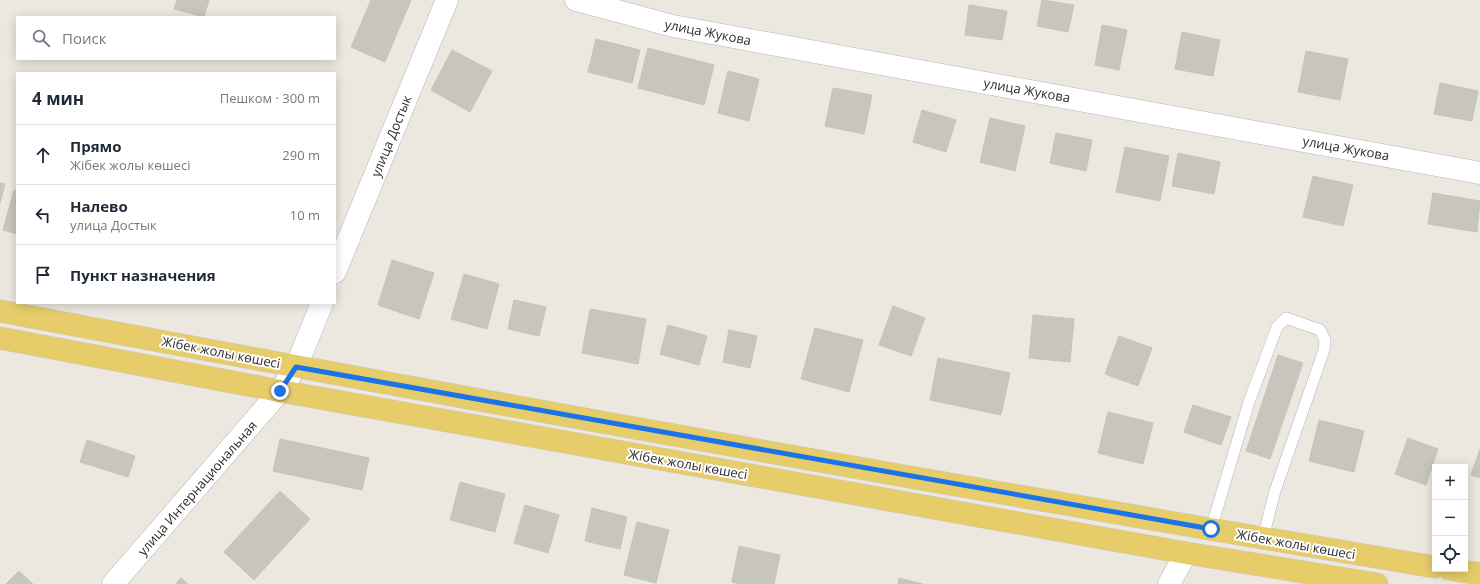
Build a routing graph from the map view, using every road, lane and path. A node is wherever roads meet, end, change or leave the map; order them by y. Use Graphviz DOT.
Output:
graph roads {
  1 [pos="447,0"];
  2 [pos="576,0"];
  3 [pos="1480,173"];
  4 [pos="336,270"];
  5 [pos="322,304"];
  6 [pos="0,311"];
  7 [pos="0,338"];
  8 [pos="296,367"];
  9 [pos="280,391"];
  10 [pos="1211,529"];
  11 [pos="1263,538"];
  12 [pos="1186,553"];
  13 [pos="1432,566"];
  14 [pos="1468,572"];
  15 [pos="1480,574"];
  16 [pos="113,584"];
  17 [pos="1169,584"];
  18 [pos="1377,584"];
  1 -- 4 [label="street, улица Достык"];
  2 -- 3 [label="street, улица Жукова"];
  5 -- 8 [label="street"];
  6 -- 8 [label="main road, Жібек жолы көшесі"];
  7 -- 9 [label="main road, Жібек жолы көшесі"];
  8 -- 9 [label="street"];
  8 -- 10 [label="main road, Жібек жолы көшесі"];
  9 -- 12 [label="main road, Жібек жолы көшесі"];
  9 -- 16 [label="street, улица Интернациональная"];
  10 -- 11 [label="main road, Жібек жолы көшесі"];
  10 -- 11 [label="lane"];
  11 -- 13 [label="main road, Жібек жолы көшесі"];
  12 -- 17 [label="street"];
  12 -- 18 [label="main road, Жібек жолы көшесі"];
  14 -- 15 [label="main road"];
}
